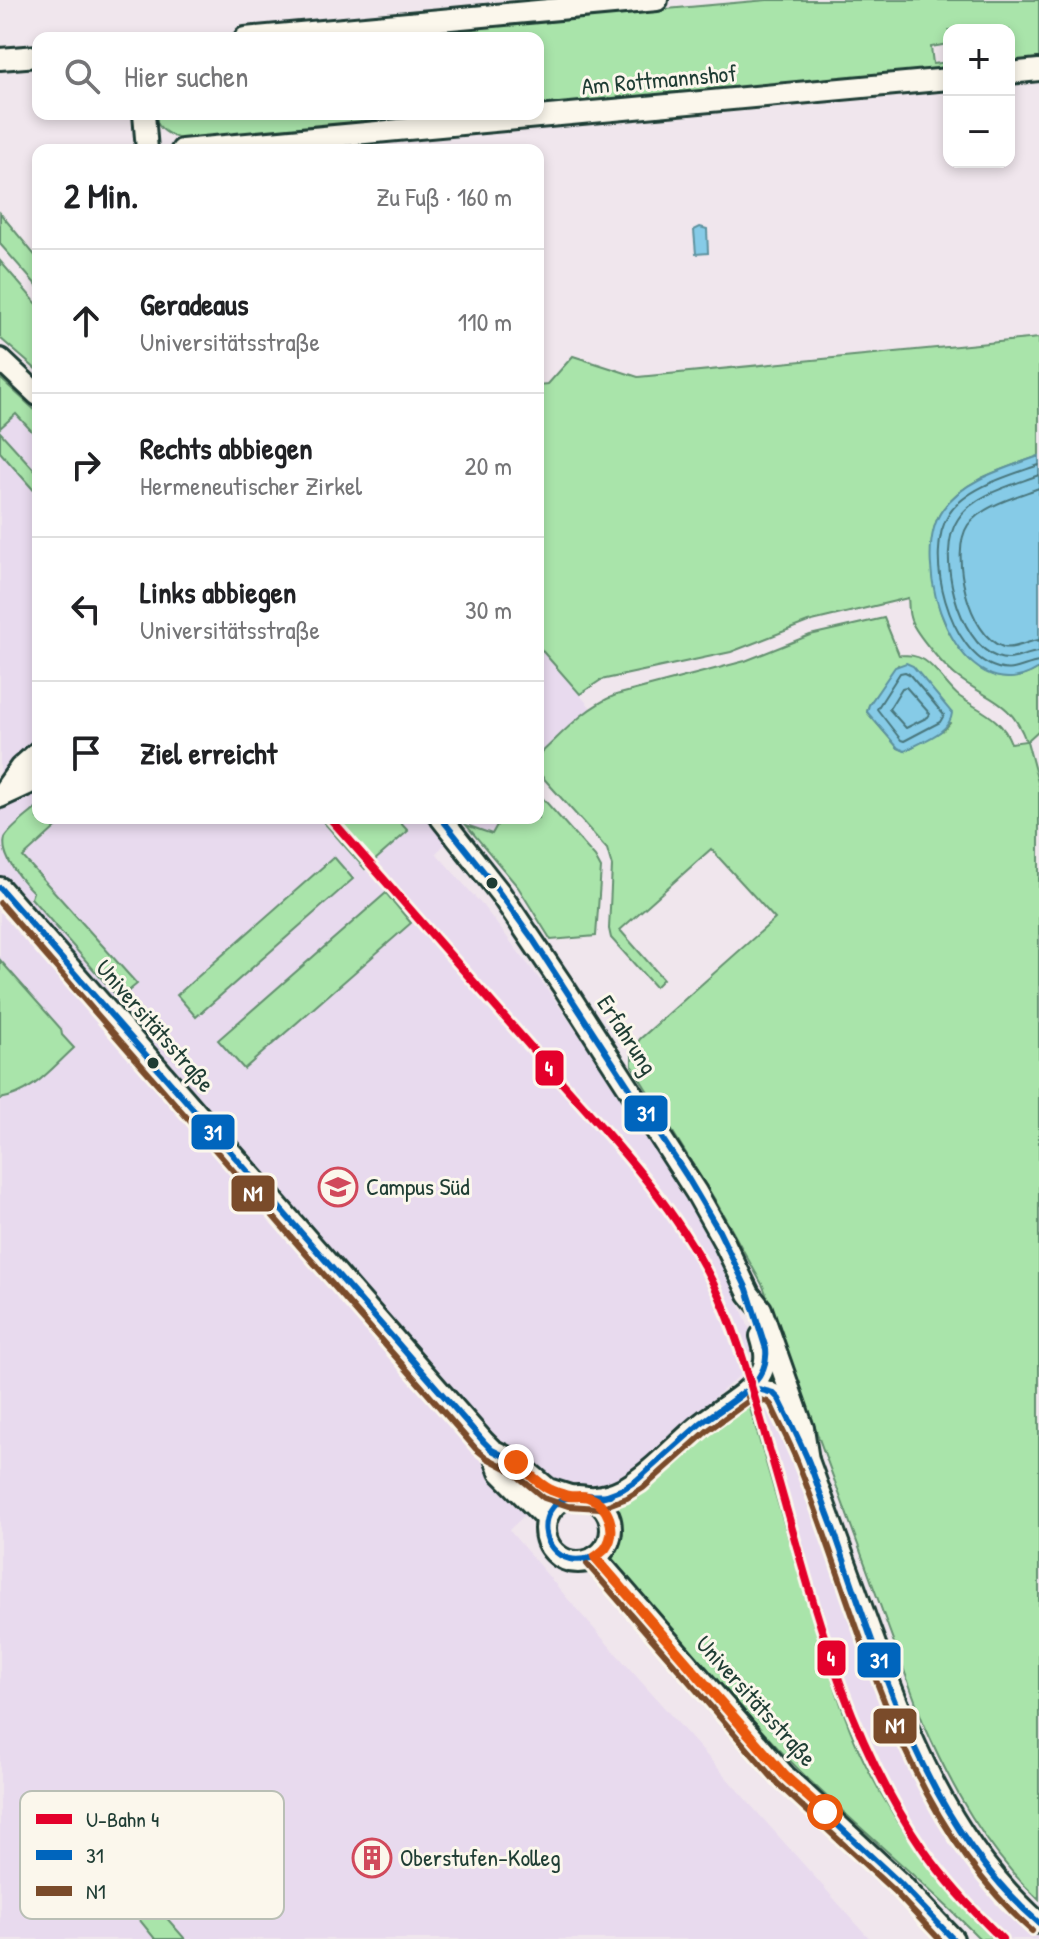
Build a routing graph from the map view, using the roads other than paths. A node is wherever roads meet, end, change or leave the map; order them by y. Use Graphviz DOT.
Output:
graph roads {
  1 [pos="657,0"];
  2 [pos="310,32"];
  3 [pos="32,56"];
  4 [pos="0,59"];
  5 [pos="1039,70"];
  6 [pos="1015,72"];
  7 [pos="943,80"];
  8 [pos="544,116"];
  9 [pos="144,120"];
  10 [pos="506,120"];
  11 [pos="146,144"];
  12 [pos="247,144"];
  13 [pos="0,359"];
  14 [pos="32,389"];
  15 [pos="32,757"];
  16 [pos="32,782"];
  17 [pos="0,797"];
  18 [pos="446,824"];
  19 [pos="0,888"];
  20 [pos="749,1294"];
  21 [pos="751,1387"];
  22 [pos="492,1450"];
  23 [pos="808,1460"];
  24 [pos="580,1497"];
  25 [pos="546,1518"];
  26 [pos="595,1557"];
  27 [pos="1039,1923"];
  28 [pos="953,1939"];
  1 -- 2 [label="street"];
  3 -- 4 [label="street"];
  5 -- 6 [label="street"];
  7 -- 8 [label="street, Am Rottmannshof"];
  9 -- 11 [label="street"];
  10 -- 12 [label="street, Am Rottmannshof"];
  13 -- 14 [label="street"];
  15 -- 17 [label="street"];
  16 -- 17 [label="street"];
  18 -- 20 [label="street, Erfahrung"];
  19 -- 22 [label="street, Universitätsstraße"];
  20 -- 21 [label="street"];
  20 -- 23 [label="street"];
  21 -- 23 [label="street"];
  21 -- 24 [label="street"];
  22 -- 24 [label="street, Universitätsstraße"];
  22 -- 25 [label="street, Universitätsstraße"];
  23 -- 27 [label="street"];
  24 -- 25 [label="street"];
  24 -- 26 [label="street"];
  25 -- 26 [label="street"];
  26 -- 28 [label="street, Universitätsstraße"];
}
